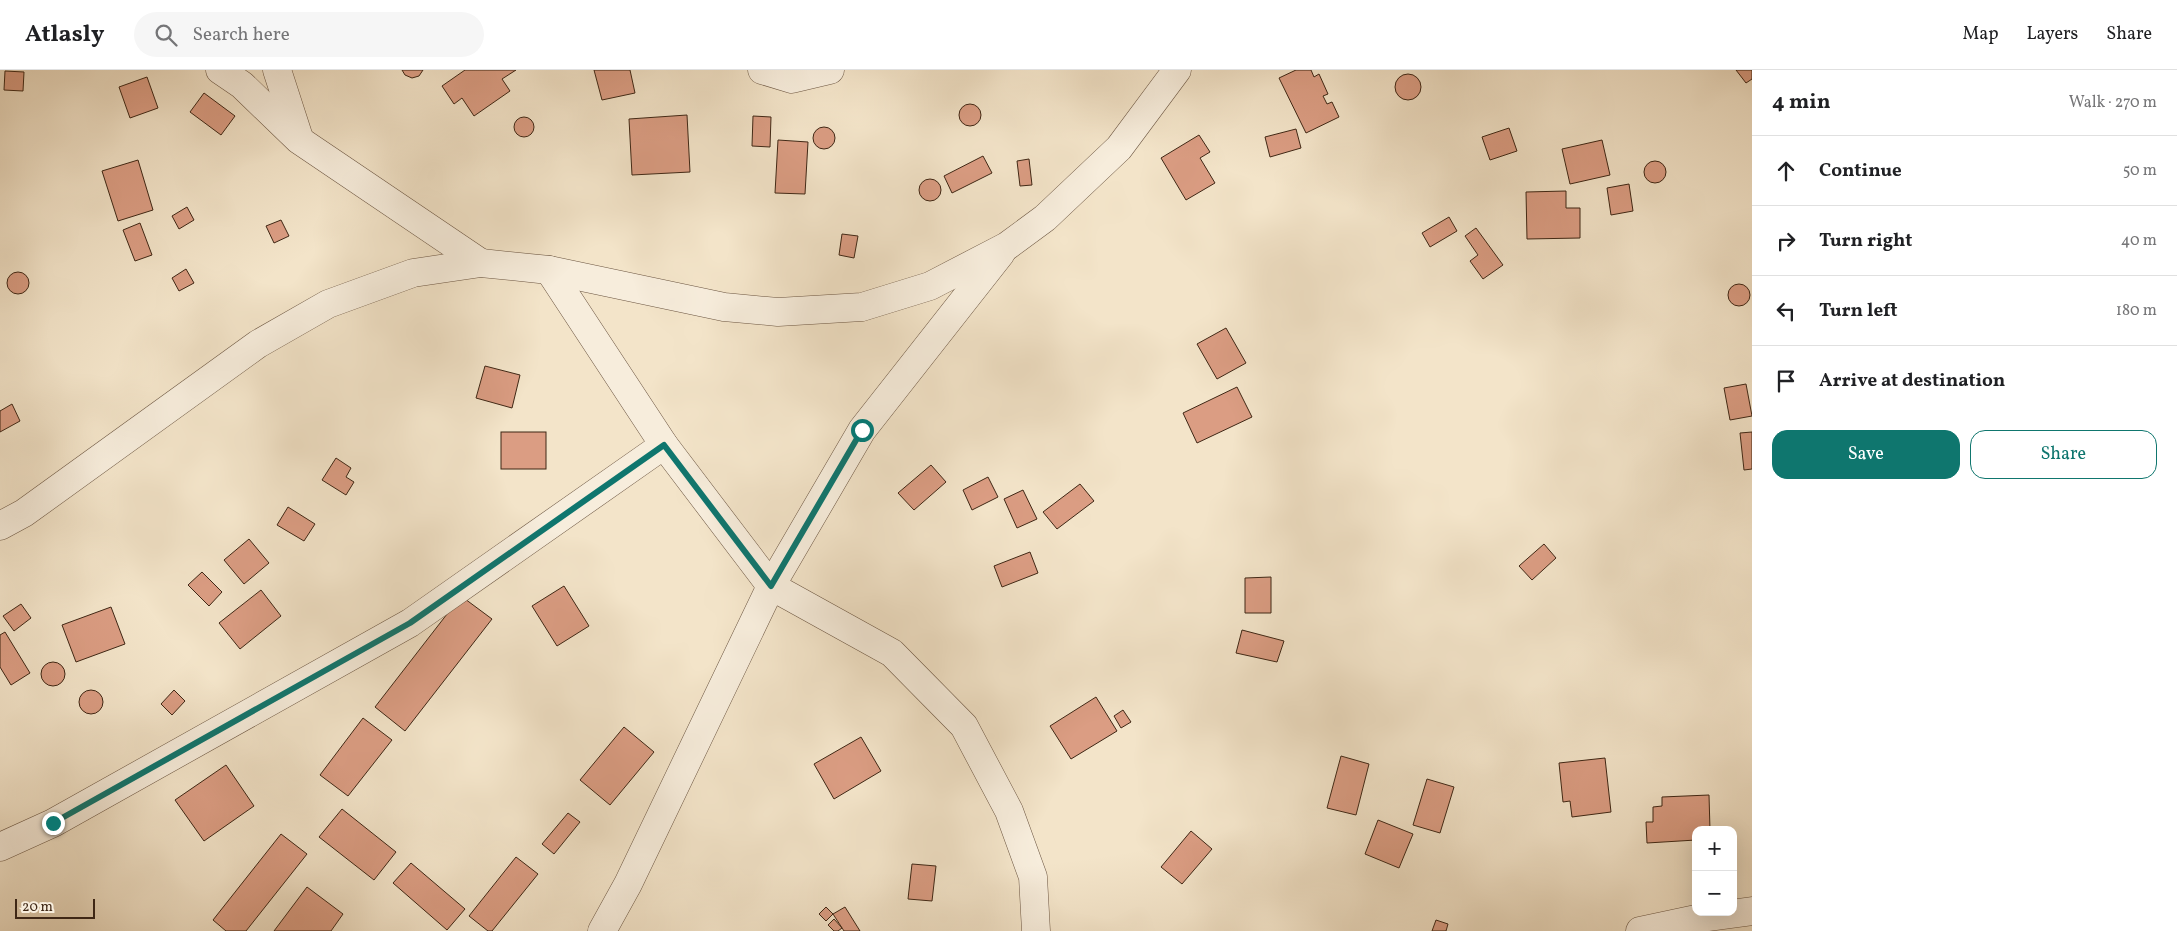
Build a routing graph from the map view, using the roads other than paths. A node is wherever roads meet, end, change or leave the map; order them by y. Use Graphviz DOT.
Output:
graph roads {
  1 [pos="220,70"];
  2 [pos="277,70"];
  3 [pos="762,70"];
  4 [pos="830,70"];
  5 [pos="1177,70"];
  6 [pos="299,140"];
  7 [pos="1007,246"];
  8 [pos="481,263"];
  9 [pos="549,270"];
  10 [pos="664,445"];
  11 [pos="0,526"];
  12 [pos="771,586"];
  13 [pos="0,847"];
  14 [pos="1752,911"];
  15 [pos="602,931"];
  16 [pos="1036,931"];
  17 [pos="1640,931"];
  1 -- 6 [label="street"];
  2 -- 6 [label="street"];
  3 -- 4 [label="street"];
  5 -- 7 [label="street"];
  6 -- 8 [label="street"];
  7 -- 9 [label="street"];
  7 -- 12 [label="street"];
  8 -- 9 [label="street"];
  8 -- 11 [label="street"];
  9 -- 10 [label="street"];
  10 -- 12 [label="street"];
  10 -- 13 [label="street"];
  12 -- 15 [label="street"];
  12 -- 16 [label="street"];
  14 -- 17 [label="street"];
}
